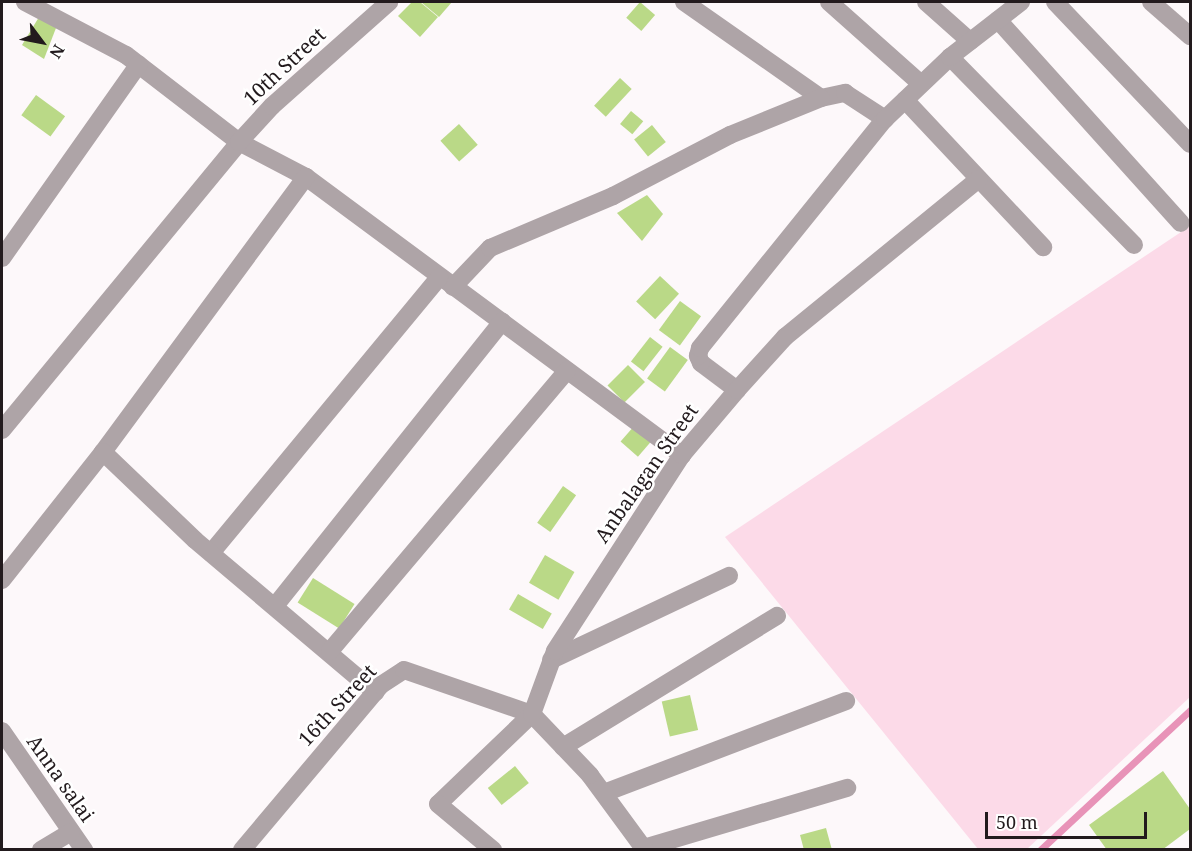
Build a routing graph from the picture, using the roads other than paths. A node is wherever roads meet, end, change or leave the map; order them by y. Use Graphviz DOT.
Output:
graph roads {
  1 [pos="25,2"];
  2 [pos="389,2"];
  3 [pos="684,2"];
  4 [pos="829,2"];
  5 [pos="927,2"];
  6 [pos="1021,2"];
  7 [pos="1054,2"];
  8 [pos="1152,2"];
  9 [pos="998,20"];
  10 [pos="1191,36"];
  11 [pos="970,41"];
  12 [pos="950,57"];
  13 [pos="139,64"];
  14 [pos="921,84"];
  15 [pos="821,98"];
  16 [pos="905,100"];
  17 [pos="885,119"];
  18 [pos="239,142"];
  19 [pos="1191,144"];
  20 [pos="306,177"];
  21 [pos="979,179"];
  22 [pos="1181,224"];
  23 [pos="1134,245"];
  24 [pos="1043,248"];
  25 [pos="2,258"];
  26 [pos="446,282"];
  27 [pos="502,322"];
  28 [pos="567,371"];
  29 [pos="736,390"];
  30 [pos="2,430"];
  31 [pos="103,452"];
  32 [pos="682,455"];
  33 [pos="211,553"];
  34 [pos="729,576"];
  35 [pos="2,580"];
  36 [pos="275,606"];
  37 [pos="777,616"];
  38 [pos="330,651"];
  39 [pos="551,660"];
  40 [pos="375,692"];
  41 [pos="846,701"];
  42 [pos="532,714"];
  43 [pos="3,736"];
  44 [pos="563,747"];
  45 [pos="847,788"];
  46 [pos="604,793"];
  47 [pos="71,832"];
  48 [pos="41,849"];
  49 [pos="84,849"];
  50 [pos="242,849"];
  51 [pos="493,849"];
  52 [pos="645,849"];
  1 -- 13 [label="street"];
  2 -- 18 [label="street, 10th Street"];
  3 -- 15 [label="street"];
  4 -- 14 [label="street"];
  5 -- 11 [label="street"];
  6 -- 9 [label="street"];
  7 -- 19 [label="street"];
  8 -- 10 [label="street"];
  9 -- 11 [label="street"];
  9 -- 22 [label="street"];
  11 -- 12 [label="street"];
  12 -- 14 [label="street"];
  12 -- 23 [label="street"];
  13 -- 18 [label="street"];
  13 -- 25 [label="street"];
  14 -- 16 [label="street"];
  15 -- 17 [label="street"];
  15 -- 26 [label="street"];
  16 -- 17 [label="street"];
  16 -- 21 [label="street"];
  17 -- 29 [label="street"];
  18 -- 20 [label="street"];
  18 -- 30 [label="street, 10th Street"];
  20 -- 26 [label="street"];
  20 -- 31 [label="street"];
  21 -- 24 [label="street"];
  21 -- 29 [label="street, Anbalagan Street"];
  26 -- 27 [label="street"];
  26 -- 33 [label="street"];
  27 -- 28 [label="street"];
  27 -- 36 [label="street"];
  28 -- 32 [label="street"];
  28 -- 38 [label="street"];
  29 -- 32 [label="street, Anbalagan Street"];
  31 -- 33 [label="street"];
  31 -- 35 [label="street"];
  32 -- 39 [label="street, Anbalagan Street"];
  33 -- 36 [label="street"];
  34 -- 39 [label="street"];
  36 -- 38 [label="street"];
  37 -- 44 [label="street"];
  38 -- 40 [label="street"];
  39 -- 42 [label="street, Anbalagan Street"];
  40 -- 42 [label="street, 16th Street"];
  40 -- 50 [label="street, 16th Street"];
  41 -- 46 [label="street"];
  42 -- 44 [label="street"];
  42 -- 51 [label="street"];
  43 -- 47 [label="street, Anna salai"];
  44 -- 46 [label="street"];
  45 -- 52 [label="street"];
  46 -- 52 [label="street"];
  47 -- 48 [label="street"];
  47 -- 49 [label="street, Anna salai"];
}
